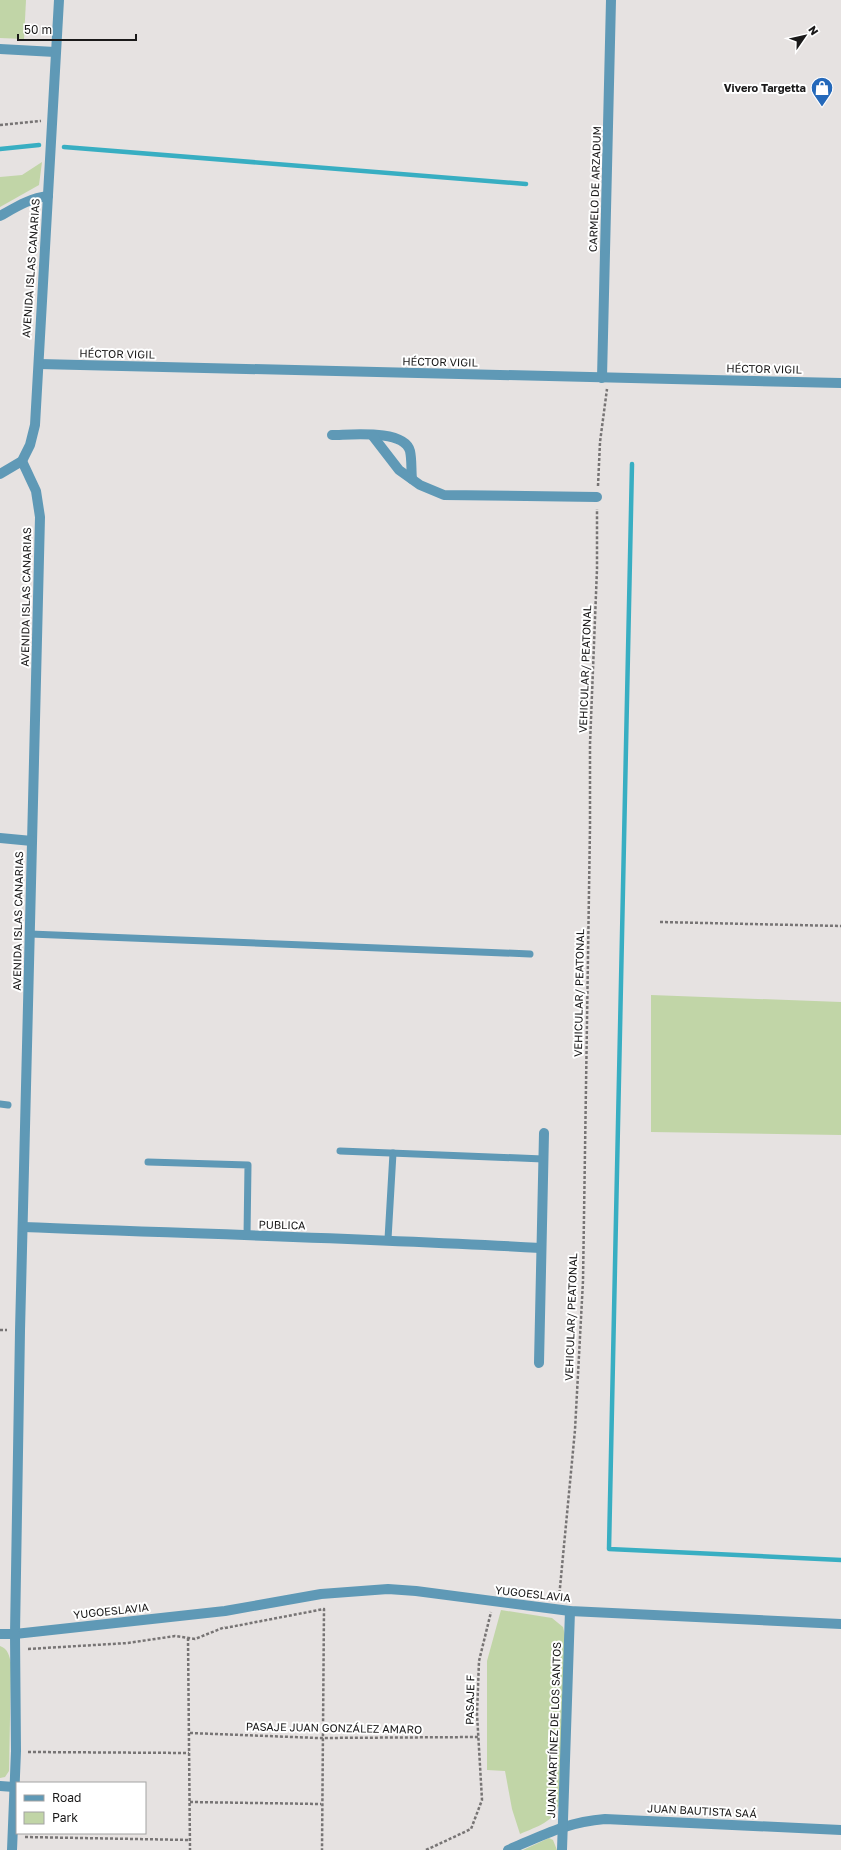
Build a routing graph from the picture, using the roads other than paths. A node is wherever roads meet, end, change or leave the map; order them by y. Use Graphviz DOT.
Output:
graph roads {
  1 [pos="59,0"];
  2 [pos="612,0"];
  3 [pos="0,48"];
  4 [pos="55,52"];
  5 [pos="48,196"];
  6 [pos="0,216"];
  7 [pos="39,364"];
  8 [pos="602,378"];
  9 [pos="841,383"];
  10 [pos="332,435"];
  11 [pos="372,435"];
  12 [pos="22,461"];
  13 [pos="0,474"];
  14 [pos="412,479"];
  15 [pos="597,496"];
  16 [pos="0,838"];
  17 [pos="32,841"];
  18 [pos="30,934"];
  19 [pos="530,954"];
  20 [pos="544,1133"];
  21 [pos="340,1151"];
  22 [pos="393,1153"];
  23 [pos="543,1160"];
  24 [pos="148,1162"];
  25 [pos="23,1227"];
  26 [pos="247,1236"];
  27 [pos="388,1239"];
  28 [pos="541,1248"];
  29 [pos="539,1363"];
  30 [pos="570,1611"];
  31 [pos="841,1624"];
  32 [pos="0,1634"];
  33 [pos="15,1634"];
  34 [pos="0,1786"];
  35 [pos="14,1787"];
  36 [pos="562,1826"];
  37 [pos="841,1830"];
  38 [pos="12,1850"];
  39 [pos="508,1850"];
  40 [pos="562,1850"];
  1 -- 4 [label="street, AVENIDA ISLAS CANARIAS"];
  2 -- 8 [label="street, CARMELO DE ARZADUM"];
  3 -- 4 [label="street"];
  4 -- 5 [label="street, AVENIDA ISLAS CANARIAS"];
  5 -- 6 [label="street"];
  5 -- 7 [label="street, AVENIDA ISLAS CANARIAS"];
  7 -- 8 [label="street, HÉCTOR VIGIL"];
  7 -- 12 [label="street, AVENIDA ISLAS CANARIAS"];
  8 -- 9 [label="street, HÉCTOR VIGIL"];
  10 -- 11 [label="street"];
  11 -- 14 [label="street"];
  11 -- 14 [label="street"];
  12 -- 13 [label="street"];
  12 -- 17 [label="street, AVENIDA ISLAS CANARIAS"];
  14 -- 15 [label="street"];
  16 -- 17 [label="street"];
  17 -- 18 [label="street, AVENIDA ISLAS CANARIAS"];
  18 -- 19 [label="lane"];
  18 -- 25 [label="street, AVENIDA ISLAS CANARIAS"];
  20 -- 23 [label="street"];
  21 -- 22 [label="lane"];
  22 -- 23 [label="lane"];
  22 -- 27 [label="lane"];
  23 -- 28 [label="street"];
  24 -- 26 [label="lane"];
  25 -- 26 [label="street, PUBLICA"];
  25 -- 33 [label="street, AVENIDA ISLAS CANARIAS"];
  26 -- 27 [label="street, PUBLICA"];
  27 -- 28 [label="street, PUBLICA"];
  28 -- 29 [label="street"];
  30 -- 31 [label="street, YUGOESLAVIA"];
  30 -- 33 [label="street, YUGOESLAVIA"];
  30 -- 36 [label="street, JUAN MARTÍNEZ DE LOS SANTOS"];
  32 -- 33 [label="street, YUGOESLAVIA"];
  33 -- 35 [label="street, AVENIDA ISLAS CANARIAS"];
  34 -- 35 [label="street"];
  35 -- 38 [label="street, AVENIDA ISLAS CANARIAS"];
  36 -- 37 [label="street, JUAN BAUTISTA SAÁ"];
  36 -- 39 [label="street, JUAN BAUTISTA SAÁ"];
  36 -- 40 [label="street, JUAN MARTÍNEZ DE LOS SANTOS"];
}
